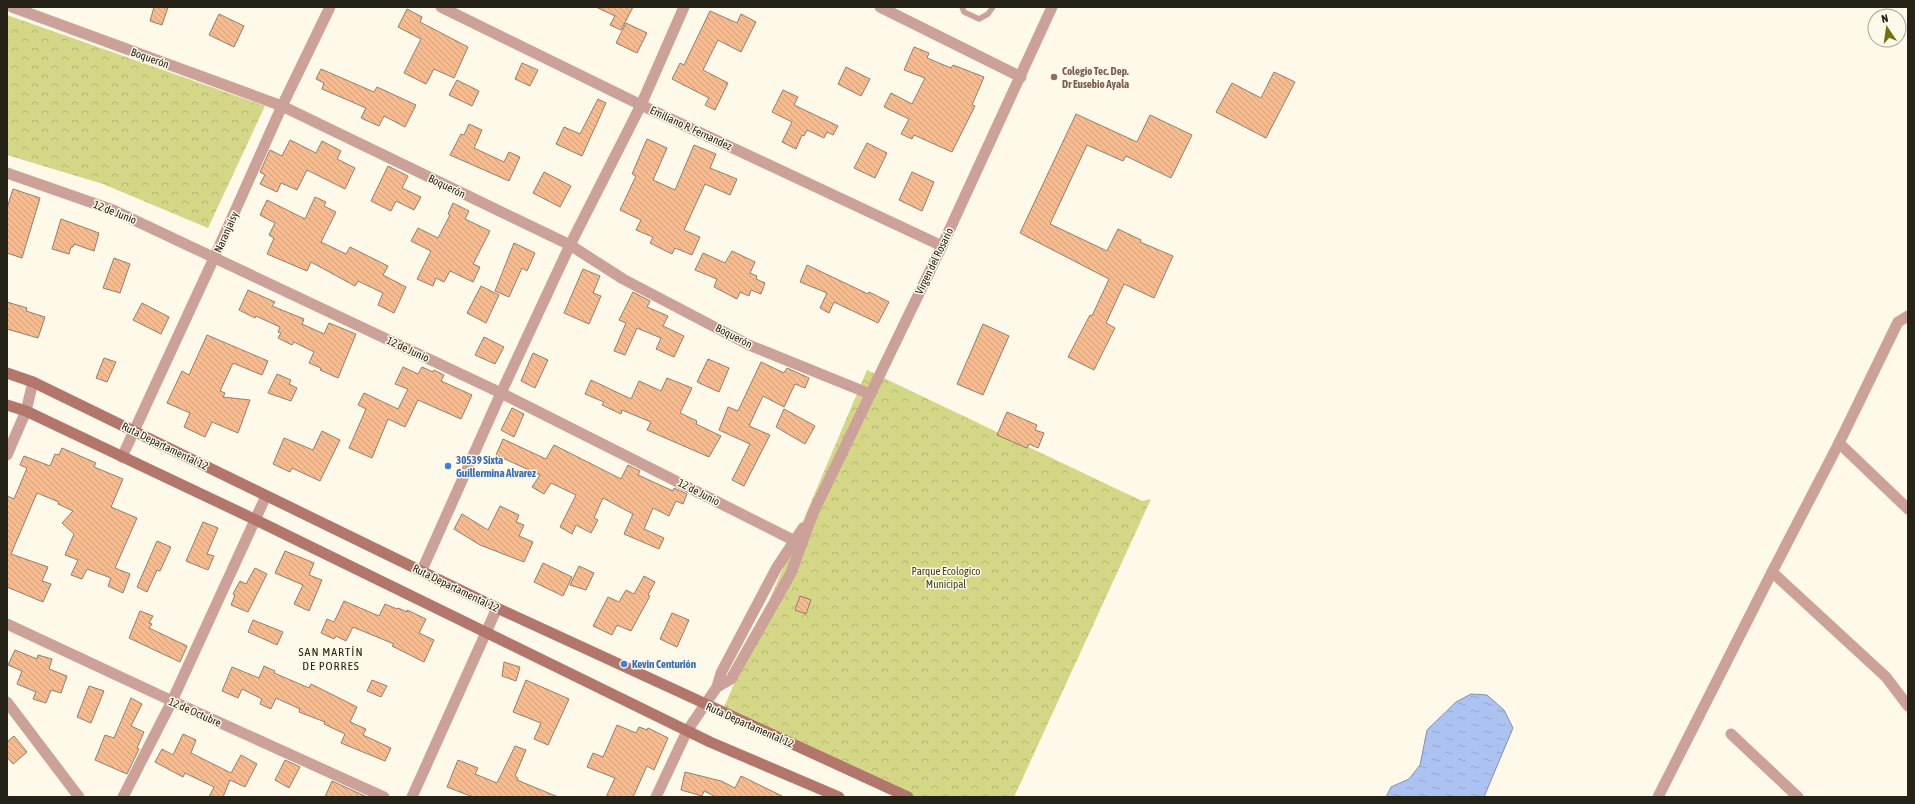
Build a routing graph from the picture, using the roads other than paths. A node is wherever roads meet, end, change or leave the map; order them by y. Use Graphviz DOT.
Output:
graph roads {
  1 [pos="12,7"];
  2 [pos="330,7"];
  3 [pos="441,7"];
  4 [pos="684,7"];
  5 [pos="880,7"];
  6 [pos="962,7"];
  7 [pos="993,7"];
  8 [pos="1052,7"];
  9 [pos="1020,77"];
  10 [pos="641,105"];
  11 [pos="282,106"];
  12 [pos="7,173"];
  13 [pos="570,245"];
  14 [pos="942,246"];
  15 [pos="214,258"];
  16 [pos="1908,316"];
  17 [pos="7,373"];
  18 [pos="33,382"];
  19 [pos="501,393"];
  20 [pos="870,394"];
  21 [pos="7,404"];
  22 [pos="26,411"];
  23 [pos="134,430"];
  24 [pos="1839,443"];
  25 [pos="7,455"];
  26 [pos="122,457"];
  27 [pos="266,496"];
  28 [pos="1908,509"];
  29 [pos="256,520"];
  30 [pos="798,542"];
  31 [pos="422,570"];
  32 [pos="1772,572"];
  33 [pos="497,608"];
  34 [pos="7,624"];
  35 [pos="487,632"];
  36 [pos="172,701"];
  37 [pos="7,702"];
  38 [pos="705,704"];
  39 [pos="1908,706"];
  40 [pos="687,731"];
  41 [pos="1731,734"];
  42 [pos="79,797"];
  43 [pos="123,797"];
  44 [pos="384,797"];
  45 [pos="412,797"];
  46 [pos="656,797"];
  47 [pos="840,797"];
  48 [pos="908,797"];
  49 [pos="1658,797"];
  50 [pos="1798,797"];
  1 -- 11 [label="street, Boquerón"];
  2 -- 11 [label="street, Naranjaisy"];
  3 -- 10 [label="street, Emiliano R. Fernandez"];
  4 -- 10 [label="street"];
  5 -- 9 [label="street"];
  6 -- 7 [label="lane"];
  8 -- 9 [label="street, Virgen del Rosario"];
  9 -- 14 [label="street, Virgen del Rosario"];
  10 -- 13 [label="street"];
  10 -- 14 [label="street, Emiliano R. Fernandez"];
  11 -- 13 [label="street, Boquerón"];
  11 -- 15 [label="street, Naranjaisy"];
  12 -- 15 [label="street, 12 de Junio"];
  13 -- 19 [label="street"];
  13 -- 20 [label="street, Boquerón"];
  14 -- 20 [label="street, Virgen del Rosario"];
  15 -- 19 [label="street, 12 de Junio"];
  15 -- 23 [label="street, Naranjaisy"];
  16 -- 24 [label="street"];
  17 -- 18 [label="main road, Ruta Departamental 12"];
  18 -- 22 [label="street"];
  18 -- 23 [label="main road, Ruta Departamental 12"];
  19 -- 30 [label="street, 12 de Junio"];
  19 -- 31 [label="street"];
  20 -- 30 [label="street, Virgen del Rosario"];
  21 -- 22 [label="main road"];
  22 -- 25 [label="street"];
  22 -- 26 [label="main road"];
  23 -- 26 [label="street, Naranjaisy"];
  23 -- 27 [label="main road, Ruta Departamental 12"];
  24 -- 28 [label="street"];
  24 -- 32 [label="street"];
  26 -- 29 [label="main road"];
  27 -- 29 [label="street"];
  27 -- 31 [label="main road, Ruta Departamental 12"];
  29 -- 35 [label="main road"];
  29 -- 36 [label="street"];
  30 -- 38 [label="street, Virgen del Rosario"];
  31 -- 33 [label="main road, Ruta Departamental 12"];
  32 -- 39 [label="street"];
  32 -- 49 [label="street"];
  33 -- 35 [label="street"];
  33 -- 38 [label="main road, Ruta Departamental 12"];
  34 -- 36 [label="street, 12 de Octubre"];
  35 -- 40 [label="main road"];
  35 -- 45 [label="street"];
  36 -- 43 [label="street"];
  36 -- 44 [label="street, 12 de Octubre"];
  37 -- 42 [label="street"];
  38 -- 40 [label="street, Virgen del Rosario"];
  38 -- 48 [label="main road, Ruta Departamental 12"];
  40 -- 46 [label="street, Virgen del Rosario"];
  40 -- 47 [label="main road"];
  41 -- 50 [label="street"];
}
